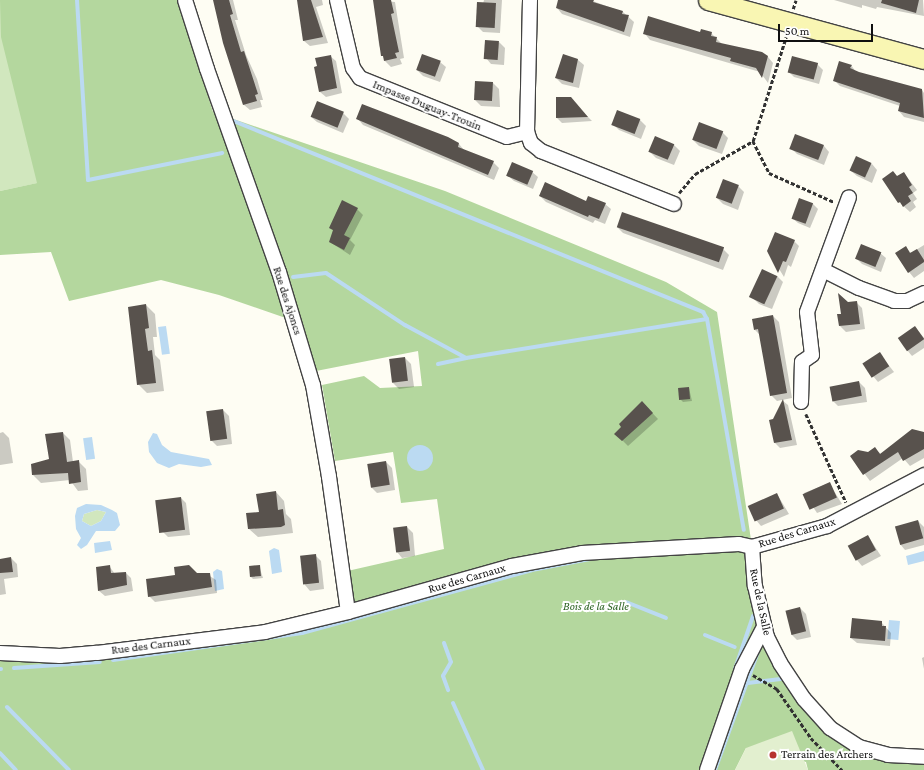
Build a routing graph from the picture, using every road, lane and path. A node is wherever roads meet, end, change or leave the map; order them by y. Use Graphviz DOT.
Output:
graph roads {
  1 [pos="185,0"];
  2 [pos="337,0"];
  3 [pos="530,0"];
  4 [pos="708,0"];
  5 [pos="796,0"];
  6 [pos="790,22"];
  7 [pos="924,59"];
  8 [pos="527,132"];
  9 [pos="753,141"];
  10 [pos="848,202"];
  11 [pos="674,204"];
  12 [pos="823,270"];
  13 [pos="924,293"];
  14 [pos="801,402"];
  15 [pos="924,475"];
  16 [pos="852,514"];
  17 [pos="752,547"];
  18 [pos="348,612"];
  19 [pos="764,627"];
  20 [pos="0,653"];
  21 [pos="742,669"];
  22 [pos="924,757"];
  23 [pos="707,770"];
  24 [pos="842,770"];
  1 -- 18 [label="street, Rue des Ajoncs"];
  2 -- 8 [label="street, Impasse Duguay-Trouin"];
  3 -- 8 [label="street"];
  4 -- 6 [label="street"];
  5 -- 6 [label="path"];
  6 -- 7 [label="street"];
  6 -- 9 [label="path"];
  8 -- 11 [label="street"];
  9 -- 10 [label="path"];
  9 -- 11 [label="path"];
  10 -- 12 [label="street"];
  12 -- 13 [label="street"];
  12 -- 14 [label="street"];
  14 -- 16 [label="path"];
  15 -- 16 [label="street, Rue des Carnaux"];
  16 -- 17 [label="street, Rue des Carnaux"];
  17 -- 18 [label="street, Rue des Carnaux"];
  17 -- 19 [label="street, Rue de la Salle"];
  18 -- 20 [label="street, Rue des Carnaux"];
  19 -- 21 [label="street"];
  19 -- 22 [label="street, Rue de la Salle"];
  21 -- 23 [label="street"];
  21 -- 24 [label="path"];
}
